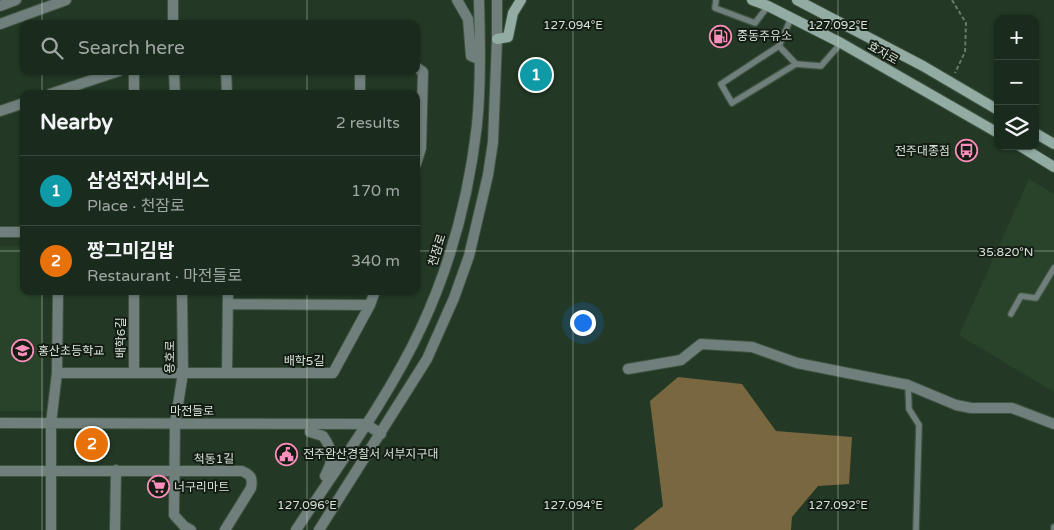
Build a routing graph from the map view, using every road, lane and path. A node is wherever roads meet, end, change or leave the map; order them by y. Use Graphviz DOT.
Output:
graph roads {
  1 [pos="16,0"];
  2 [pos="66,0"];
  3 [pos="173,0"];
  4 [pos="457,0"];
  5 [pos="480,0"];
  6 [pos="497,0"];
  7 [pos="521,0"];
  8 [pos="716,0"];
  9 [pos="752,0"];
  10 [pos="797,0"];
  11 [pos="952,0"];
  12 [pos="0,6"];
  13 [pos="768,6"];
  14 [pos="791,18"];
  15 [pos="173,20"];
  16 [pos="0,24"];
  17 [pos="497,39"];
  18 [pos="841,43"];
  19 [pos="779,46"];
  20 [pos="480,60"];
  21 [pos="796,64"];
  22 [pos="420,70"];
  23 [pos="107,75"];
  24 [pos="134,75"];
  25 [pos="174,75"];
  26 [pos="226,75"];
  27 [pos="360,75"];
  28 [pos="950,82"];
  29 [pos="64,90"];
  30 [pos="134,90"];
  31 [pos="176,90"];
  32 [pos="227,90"];
  33 [pos="360,90"];
  34 [pos="20,104"];
  35 [pos="994,108"];
  36 [pos="0,110"];
  37 [pos="994,131"];
  38 [pos="1039,135"];
  39 [pos="1054,144"];
  40 [pos="1026,150"];
  41 [pos="420,151"];
  42 [pos="1054,167"];
  43 [pos="0,232"];
  44 [pos="20,232"];
  45 [pos="1054,268"];
  46 [pos="134,295"];
  47 [pos="182,295"];
  48 [pos="228,295"];
  49 [pos="374,295"];
  50 [pos="58,297"];
  51 [pos="228,304"];
  52 [pos="370,305"];
  53 [pos="1011,314"];
  54 [pos="628,368"];
  55 [pos="57,373"];
  56 [pos="134,373"];
  57 [pos="183,373"];
  58 [pos="227,373"];
  59 [pos="908,385"];
  60 [pos="175,423"];
  61 [pos="0,424"];
  62 [pos="51,424"];
  63 [pos="310,424"];
  64 [pos="366,424"];
  65 [pos="1054,424"];
  66 [pos="381,434"];
  67 [pos="116,470"];
  68 [pos="0,471"];
  69 [pos="51,471"];
  70 [pos="174,472"];
  71 [pos="328,482"];
  72 [pos="50,530"];
  73 [pos="116,530"];
  74 [pos="191,530"];
  75 [pos="225,530"];
  76 [pos="296,530"];
  77 [pos="319,530"];
  78 [pos="916,530"];
  1 -- 12 [label="street"];
  2 -- 16 [label="street"];
  3 -- 15 [label="street"];
  4 -- 20 [label="street"];
  5 -- 20 [label="street, 천잠로"];
  6 -- 17 [label="street"];
  7 -- 17 [label="main road"];
  8 -- 13 [label="lane"];
  9 -- 13 [label="main road, 효자로"];
  10 -- 28 [label="main road, 효자로"];
  11 -- 28 [label="path"];
  13 -- 14 [label="main road, 효자로"];
  14 -- 18 [label="main road, 효자로"];
  14 -- 19 [label="lane"];
  17 -- 66 [label="street"];
  18 -- 21 [label="lane"];
  18 -- 37 [label="main road, 효자로"];
  19 -- 21 [label="lane"];
  19 -- 21 [label="lane"];
  20 -- 64 [label="street, 천잠로"];
  22 -- 41 [label="street"];
  23 -- 29 [label="street"];
  24 -- 30 [label="street"];
  25 -- 31 [label="street"];
  26 -- 32 [label="street"];
  27 -- 33 [label="street"];
  28 -- 35 [label="main road, 효자로"];
  34 -- 36 [label="street"];
  38 -- 39 [label="main road"];
  40 -- 42 [label="main road"];
  43 -- 44 [label="street"];
  45 -- 53 [label="lane"];
  46 -- 56 [label="street, 배학6길"];
  47 -- 57 [label="street, 용호로"];
  48 -- 51 [label="street"];
  49 -- 52 [label="street"];
  50 -- 55 [label="street"];
  51 -- 52 [label="street"];
  51 -- 58 [label="street"];
  52 -- 58 [label="street, 배학5길"];
  54 -- 59 [label="street"];
  55 -- 56 [label="street, 배학6길"];
  55 -- 62 [label="street"];
  56 -- 57 [label="street, 배학6길"];
  57 -- 58 [label="street, 배학5길"];
  57 -- 60 [label="street, 용호로"];
  59 -- 65 [label="street"];
  59 -- 78 [label="lane"];
  60 -- 62 [label="street, 마전들로"];
  60 -- 63 [label="street, 마전들로"];
  60 -- 70 [label="street, 용호로"];
  61 -- 62 [label="street, 마전들로"];
  62 -- 69 [label="street"];
  63 -- 64 [label="street, 마전들로"];
  63 -- 71 [label="street"];
  64 -- 66 [label="street"];
  64 -- 71 [label="street, 천잠로"];
  66 -- 77 [label="street"];
  67 -- 69 [label="street, 척동1길"];
  67 -- 70 [label="street, 척동1길"];
  67 -- 73 [label="street"];
  68 -- 69 [label="street, 척동1길"];
  69 -- 72 [label="street"];
  70 -- 74 [label="street"];
  70 -- 75 [label="street, 척동1길"];
  71 -- 76 [label="street, 천잠로"];
}
